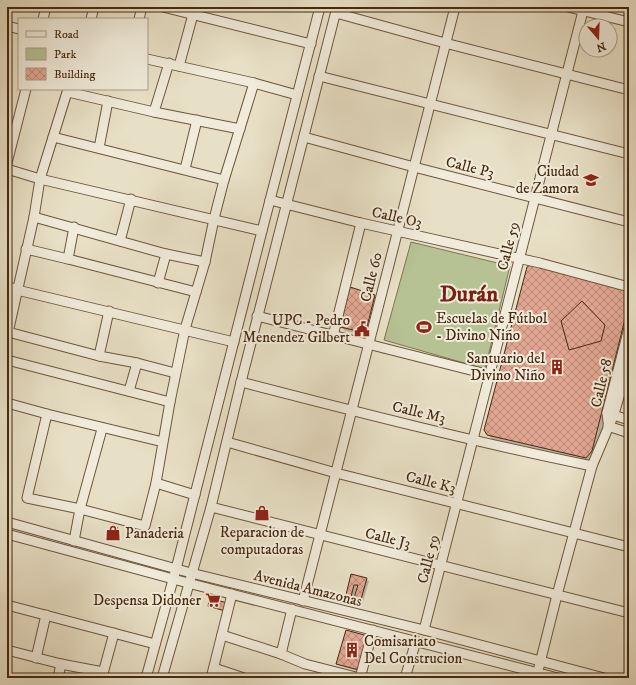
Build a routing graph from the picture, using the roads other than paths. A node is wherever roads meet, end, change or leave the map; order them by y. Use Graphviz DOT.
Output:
graph roads {
  1 [pos="46,7"];
  2 [pos="94,7"];
  3 [pos="142,7"];
  4 [pos="163,7"];
  5 [pos="320,7"];
  6 [pos="455,7"];
  7 [pos="568,7"];
  8 [pos="583,9"];
  9 [pos="336,10"];
  10 [pos="194,11"];
  11 [pos="43,18"];
  12 [pos="91,18"];
  13 [pos="139,18"];
  14 [pos="629,22"];
  15 [pos="7,26"];
  16 [pos="18,29"];
  17 [pos="445,43"];
  18 [pos="311,44"];
  19 [pos="148,59"];
  20 [pos="169,63"];
  21 [pos="179,66"];
  22 [pos="566,74"];
  23 [pos="319,76"];
  24 [pos="254,83"];
  25 [pos="26,90"];
  26 [pos="68,90"];
  27 [pos="629,90"];
  28 [pos="297,94"];
  29 [pos="108,101"];
  30 [pos="430,104"];
  31 [pos="154,112"];
  32 [pos="197,120"];
  33 [pos="240,129"];
  34 [pos="551,133"];
  35 [pos="53,137"];
  36 [pos="304,137"];
  37 [pos="99,148"];
  38 [pos="629,154"];
  39 [pos="7,163"];
  40 [pos="414,167"];
  41 [pos="7,169"];
  42 [pos="185,170"];
  43 [pos="40,179"];
  44 [pos="224,180"];
  45 [pos="535,198"];
  46 [pos="131,200"];
  47 [pos="270,200"];
  48 [pos="287,204"];
  49 [pos="34,217"];
  50 [pos="214,219"];
  51 [pos="629,222"];
  52 [pos="361,223"];
  53 [pos="74,227"];
  54 [pos="262,231"];
  55 [pos="397,231"];
  56 [pos="120,241"];
  57 [pos="26,249"];
  58 [pos="166,254"];
  59 [pos="68,259"];
  60 [pos="519,259"];
  61 [pos="205,262"];
  62 [pos="158,283"];
  63 [pos="7,286"];
  64 [pos="629,287"];
  65 [pos="17,290"];
  66 [pos="196,292"];
  67 [pos="109,311"];
  68 [pos="258,316"];
  69 [pos="629,328"];
  70 [pos="185,329"];
  71 [pos="8,334"];
  72 [pos="333,336"];
  73 [pos="234,342"];
  74 [pos="368,344"];
  75 [pos="99,356"];
  76 [pos="7,360"];
  77 [pos="629,362"];
  78 [pos="137,363"];
  79 [pos="175,373"];
  80 [pos="490,375"];
  81 [pos="241,382"];
  82 [pos="129,391"];
  83 [pos="170,402"];
  84 [pos="7,403"];
  85 [pos="352,410"];
  86 [pos="47,414"];
  87 [pos="610,414"];
  88 [pos="629,420"];
  89 [pos="608,426"];
  90 [pos="102,429"];
  91 [pos="629,433"];
  92 [pos="473,440"];
  93 [pos="162,442"];
  94 [pos="227,442"];
  95 [pos="592,466"];
  96 [pos="336,473"];
  97 [pos="156,483"];
  98 [pos="195,495"];
  99 [pos="457,503"];
  100 [pos="211,507"];
  101 [pos="80,509"];
  102 [pos="7,522"];
  103 [pos="574,533"];
  104 [pos="7,534"];
  105 [pos="320,535"];
  106 [pos="74,540"];
  107 [pos="629,547"];
  108 [pos="441,565"];
  109 [pos="176,569"];
  110 [pos="191,573"];
  111 [pos="173,579"];
  112 [pos="188,583"];
  113 [pos="232,594"];
  114 [pos="556,595"];
  115 [pos="303,601"];
  116 [pos="7,605"];
  117 [pos="292,609"];
  118 [pos="629,613"];
  119 [pos="46,615"];
  120 [pos="373,630"];
  121 [pos="424,630"];
  122 [pos="114,632"];
  123 [pos="222,635"];
  124 [pos="416,641"];
  125 [pos="155,644"];
  126 [pos="7,650"];
  127 [pos="281,654"];
  128 [pos="36,658"];
  129 [pos="540,661"];
  130 [pos="61,664"];
  131 [pos="214,668"];
  132 [pos="537,672"];
  133 [pos="102,675"];
  134 [pos="58,678"];
  135 [pos="146,678"];
  136 [pos="162,678"];
  137 [pos="211,678"];
  138 [pos="244,678"];
  139 [pos="360,678"];
  140 [pos="405,678"];
  141 [pos="558,678"];
  142 [pos="604,678"];
  1 -- 11 [label="street"];
  2 -- 12 [label="street"];
  3 -- 13 [label="street"];
  4 -- 10 [label="street"];
  5 -- 18 [label="street"];
  6 -- 17 [label="street, Calle 60"];
  7 -- 8 [label="street"];
  8 -- 14 [label="street"];
  8 -- 22 [label="street, Calle 59"];
  9 -- 17 [label="street"];
  9 -- 23 [label="street"];
  10 -- 18 [label="street"];
  10 -- 21 [label="street"];
  15 -- 16 [label="street"];
  17 -- 22 [label="street"];
  17 -- 30 [label="street, Calle 60"];
  18 -- 28 [label="street"];
  19 -- 20 [label="street"];
  20 -- 21 [label="street"];
  20 -- 31 [label="street"];
  21 -- 24 [label="street"];
  22 -- 27 [label="street"];
  22 -- 34 [label="street, Calle 59"];
  23 -- 30 [label="street"];
  23 -- 36 [label="street"];
  24 -- 28 [label="street"];
  24 -- 33 [label="street"];
  25 -- 39 [label="street"];
  26 -- 29 [label="street"];
  26 -- 35 [label="street"];
  28 -- 47 [label="street"];
  29 -- 31 [label="street"];
  29 -- 37 [label="street"];
  30 -- 34 [label="street"];
  30 -- 40 [label="street, Calle 60"];
  31 -- 32 [label="street"];
  32 -- 33 [label="street"];
  32 -- 42 [label="street"];
  33 -- 44 [label="street"];
  34 -- 38 [label="street"];
  34 -- 45 [label="street, Calle 59"];
  35 -- 37 [label="street"];
  35 -- 43 [label="street"];
  36 -- 40 [label="street, Calle P3"];
  36 -- 48 [label="street"];
  37 -- 42 [label="street"];
  40 -- 45 [label="street, Calle P3"];
  40 -- 55 [label="street, Calle 60"];
  41 -- 43 [label="street"];
  42 -- 44 [label="street"];
  43 -- 46 [label="street"];
  43 -- 49 [label="street"];
  44 -- 50 [label="street"];
  45 -- 51 [label="street, Calle P3"];
  45 -- 60 [label="street, Calle 59"];
  46 -- 50 [label="street"];
  46 -- 56 [label="street"];
  47 -- 48 [label="street, Calle O3"];
  47 -- 54 [label="street"];
  48 -- 52 [label="street, Calle O3"];
  48 -- 68 [label="street"];
  49 -- 53 [label="street"];
  49 -- 57 [label="street"];
  50 -- 54 [label="street"];
  50 -- 61 [label="street"];
  52 -- 55 [label="street, Calle O3"];
  52 -- 72 [label="street"];
  53 -- 56 [label="street"];
  53 -- 59 [label="street"];
  54 -- 73 [label="street"];
  55 -- 60 [label="street, Calle O3"];
  55 -- 74 [label="street, Calle 60"];
  56 -- 58 [label="street"];
  57 -- 59 [label="street"];
  57 -- 65 [label="street"];
  58 -- 61 [label="street"];
  58 -- 62 [label="street"];
  59 -- 62 [label="street"];
  60 -- 64 [label="street, Calle O3"];
  60 -- 80 [label="street, Calle 59"];
  61 -- 66 [label="street"];
  62 -- 66 [label="street"];
  63 -- 65 [label="street"];
  65 -- 67 [label="street"];
  65 -- 71 [label="street"];
  66 -- 70 [label="street"];
  67 -- 70 [label="street"];
  67 -- 75 [label="street"];
  68 -- 72 [label="street"];
  68 -- 81 [label="street"];
  69 -- 87 [label="street, Calle 58"];
  70 -- 73 [label="street"];
  70 -- 79 [label="street"];
  71 -- 75 [label="street"];
  72 -- 74 [label="street"];
  73 -- 98 [label="street"];
  74 -- 80 [label="street"];
  74 -- 85 [label="street, Calle 60"];
  75 -- 78 [label="street"];
  76 -- 82 [label="street"];
  77 -- 87 [label="street, Calle 58"];
  78 -- 79 [label="street"];
  78 -- 82 [label="street"];
  79 -- 83 [label="street"];
  80 -- 92 [label="street, Calle 59"];
  81 -- 85 [label="street, Calle M3"];
  81 -- 94 [label="street"];
  82 -- 83 [label="street"];
  83 -- 93 [label="street"];
  84 -- 86 [label="street"];
  85 -- 92 [label="street, Calle M3"];
  85 -- 96 [label="street, Calle 60"];
  86 -- 90 [label="street"];
  86 -- 101 [label="street"];
  87 -- 88 [label="street"];
  87 -- 89 [label="street, Calle 58"];
  89 -- 91 [label="street"];
  89 -- 95 [label="street"];
  90 -- 93 [label="street"];
  90 -- 101 [label="street"];
  92 -- 95 [label="street, Calle M3"];
  92 -- 99 [label="street, Calle 59"];
  93 -- 97 [label="street"];
  94 -- 96 [label="street, Calle K3"];
  94 -- 100 [label="street"];
  95 -- 103 [label="street"];
  96 -- 99 [label="street, Calle K3"];
  96 -- 105 [label="street, Calle 60"];
  97 -- 98 [label="street"];
  97 -- 101 [label="street"];
  98 -- 109 [label="street"];
  99 -- 103 [label="street, Calle K3"];
  99 -- 108 [label="street, Calle 59"];
  100 -- 105 [label="street, Calle J3"];
  100 -- 110 [label="street"];
  101 -- 106 [label="street"];
  102 -- 106 [label="street, Avenida Amazonas"];
  103 -- 107 [label="street, Calle K3"];
  103 -- 114 [label="street"];
  104 -- 111 [label="street, Avenida Amazonas"];
  105 -- 108 [label="street, Calle J3"];
  105 -- 115 [label="street, Calle 60"];
  106 -- 109 [label="street, Avenida Amazonas"];
  108 -- 114 [label="street, Calle J3"];
  108 -- 121 [label="street, Calle 59"];
  109 -- 110 [label="street, Avenida Amazonas"];
  109 -- 111 [label="street"];
  110 -- 112 [label="street"];
  110 -- 115 [label="street, Avenida Amazonas"];
  111 -- 112 [label="street, Avenida Amazonas"];
  111 -- 125 [label="street"];
  112 -- 113 [label="street, Avenida Amazonas"];
  112 -- 136 [label="street"];
  113 -- 117 [label="street, Avenida Amazonas"];
  113 -- 123 [label="street"];
  114 -- 118 [label="street, Calle J3"];
  114 -- 129 [label="street"];
  115 -- 121 [label="street, Avenida Amazonas"];
  116 -- 119 [label="street"];
  117 -- 120 [label="street, Avenida Amazonas"];
  117 -- 127 [label="street"];
  119 -- 122 [label="street"];
  119 -- 128 [label="street"];
  120 -- 124 [label="street, Avenida Amazonas"];
  120 -- 139 [label="street"];
  121 -- 129 [label="street, Avenida Amazonas"];
  122 -- 125 [label="street"];
  122 -- 133 [label="street"];
  123 -- 127 [label="street"];
  123 -- 131 [label="street"];
  124 -- 132 [label="street, Avenida Amazonas"];
  124 -- 140 [label="street"];
  125 -- 135 [label="street"];
  126 -- 128 [label="street"];
  127 -- 139 [label="street"];
  128 -- 130 [label="street"];
  129 -- 132 [label="street"];
  129 -- 142 [label="street, Avenida Amazonas"];
  130 -- 133 [label="street"];
  130 -- 134 [label="street"];
  131 -- 137 [label="street"];
  131 -- 138 [label="street"];
  132 -- 141 [label="street, Avenida Amazonas"];
}
